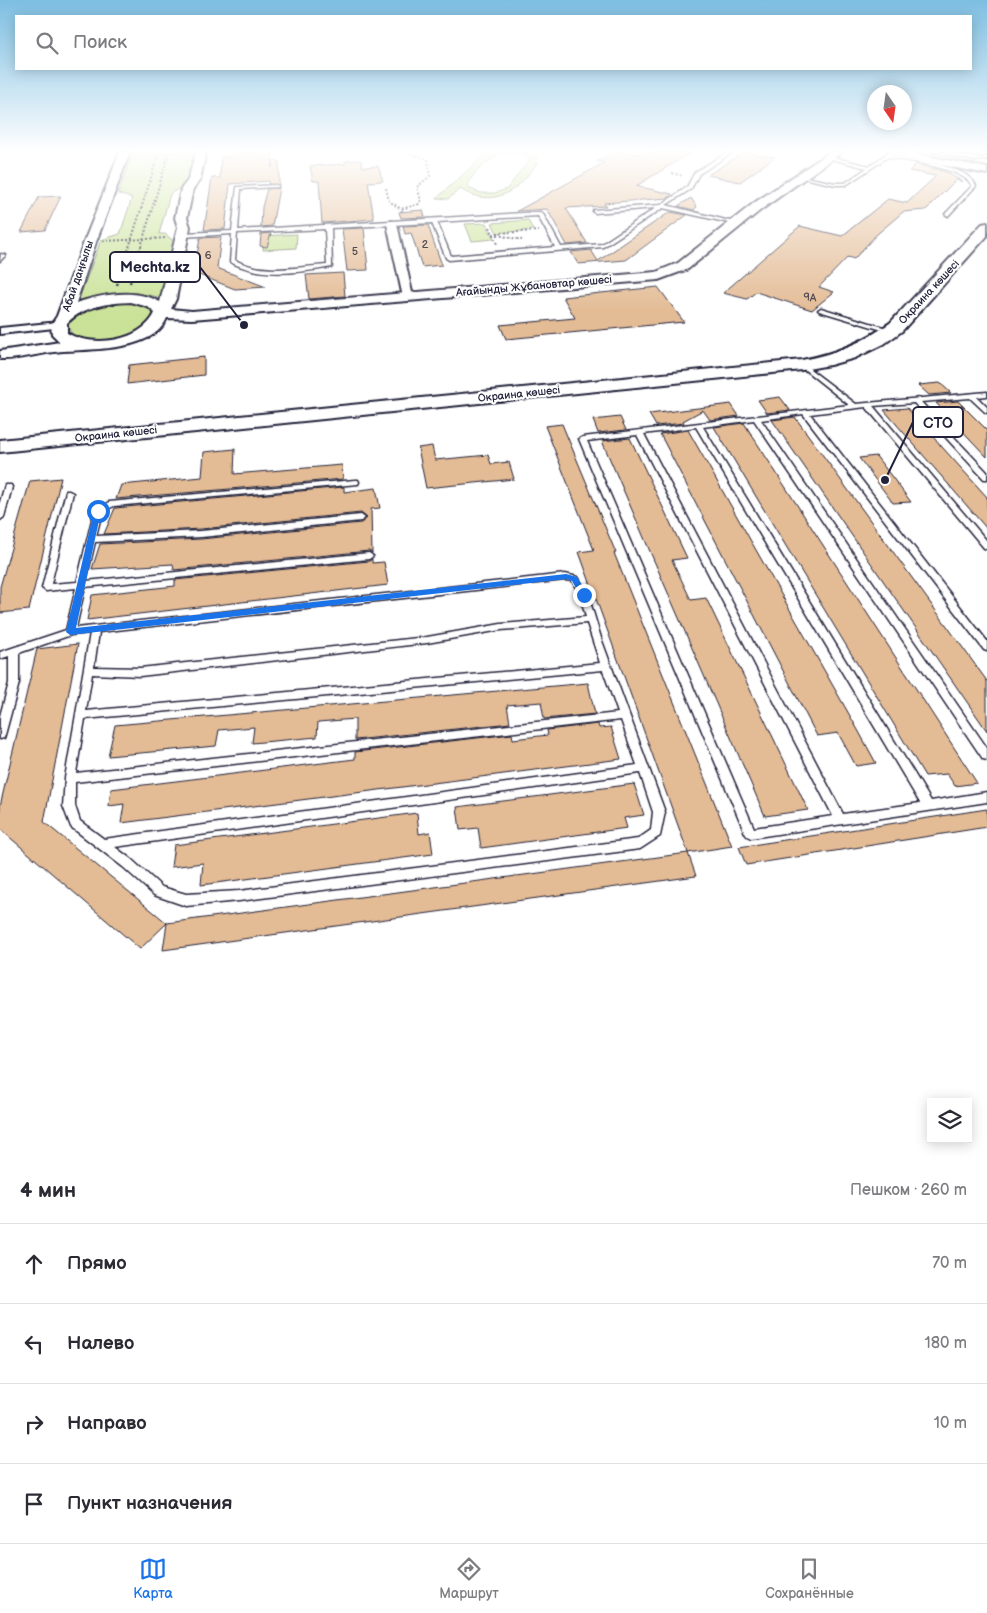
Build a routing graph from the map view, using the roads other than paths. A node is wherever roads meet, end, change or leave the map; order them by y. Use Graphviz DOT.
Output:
graph roads {
  1 [pos="104,206"];
  2 [pos="184,206"];
  3 [pos="237,206"];
  4 [pos="662,206"];
  5 [pos="761,206"];
  6 [pos="955,206"];
  7 [pos="595,211"];
  8 [pos="948,214"];
  9 [pos="434,221"];
  10 [pos="392,224"];
  11 [pos="736,224"];
  12 [pos="328,227"];
  13 [pos="987,227"];
  14 [pos="235,232"];
  15 [pos="182,236"];
  16 [pos="560,249"];
  17 [pos="408,297"];
  18 [pos="821,310"];
  19 [pos="160,319"];
  20 [pos="61,322"];
  21 [pos="0,331"];
  22 [pos="891,331"];
  23 [pos="84,344"];
  24 [pos="1,356"];
  25 [pos="802,365"];
  26 [pos="987,394"];
  27 [pos="971,396"];
  28 [pos="916,401"];
  29 [pos="868,405"];
  30 [pos="855,406"];
  31 [pos="987,411"];
  32 [pos="805,412"];
  33 [pos="756,418"];
  34 [pos="698,425"];
  35 [pos="640,432"];
  36 [pos="0,446"];
  37 [pos="987,477"];
  38 [pos="355,482"];
  39 [pos="8,487"];
  40 [pos="69,494"];
  41 [pos="0,517"];
  42 [pos="362,518"];
  43 [pos="92,539"];
  44 [pos="987,546"];
  45 [pos="370,556"];
  46 [pos="81,585"];
  47 [pos="591,620"];
  48 [pos="95,629"];
  49 [pos="70,632"];
  50 [pos="987,648"];
  51 [pos="14,651"];
  52 [pos="0,656"];
  53 [pos="606,666"];
  54 [pos="88,670"];
  55 [pos="80,716"];
  56 [pos="625,716"];
  57 [pos="0,735"];
  58 [pos="987,756"];
  59 [pos="644,768"];
  60 [pos="70,778"];
  61 [pos="987,797"];
  62 [pos="928,806"];
  63 [pos="840,819"];
  64 [pos="103,844"];
  1 -- 20 [label="street, Абай даңғылы"];
  2 -- 15 [label="street"];
  3 -- 14 [label="lane"];
  4 -- 7 [label="lane"];
  4 -- 11 [label="lane"];
  4 -- 16 [label="lane"];
  5 -- 11 [label="street, Ағайынды Жұбановтар көшесі"];
  6 -- 8 [label="lane"];
  9 -- 10 [label="lane"];
  9 -- 16 [label="lane"];
  9 -- 16 [label="lane"];
  10 -- 12 [label="lane"];
  10 -- 17 [label="street"];
  11 -- 17 [label="street, Ағайынды Жұбановтар көшесі"];
  12 -- 14 [label="lane"];
  12 -- 14 [label="lane"];
  13 -- 22 [label="main road, Окраина көшесі"];
  14 -- 15 [label="lane"];
  15 -- 19 [label="street"];
  17 -- 19 [label="street, Ағайынды Жұбановтар көшесі"];
  18 -- 22 [label="lane"];
  19 -- 20 [label="street"];
  19 -- 23 [label="street, Ағайынды Жұбановтар көшесі"];
  20 -- 21 [label="street"];
  20 -- 23 [label="street"];
  20 -- 24 [label="street"];
  22 -- 25 [label="main road, Окраина көшесі"];
  23 -- 24 [label="street, Ағайынды Жұбановтар көшесі"];
  25 -- 30 [label="lane"];
  25 -- 36 [label="main road, Окраина көшесі"];
  26 -- 27 [label="lane"];
  27 -- 28 [label="lane"];
  27 -- 31 [label="lane"];
  28 -- 29 [label="lane"];
  28 -- 37 [label="lane"];
  29 -- 30 [label="lane"];
  29 -- 44 [label="lane"];
  30 -- 32 [label="lane"];
  32 -- 33 [label="lane"];
  32 -- 50 [label="lane"];
  33 -- 34 [label="lane"];
  33 -- 58 [label="lane"];
  34 -- 35 [label="lane"];
  34 -- 62 [label="lane"];
  35 -- 63 [label="lane"];
  35 -- 63 [label="lane"];
  38 -- 43 [label="lane"];
  39 -- 41 [label="lane"];
  40 -- 46 [label="lane"];
  42 -- 43 [label="lane"];
  43 -- 46 [label="lane"];
  45 -- 46 [label="lane"];
  46 -- 49 [label="lane"];
  47 -- 48 [label="lane"];
  47 -- 53 [label="lane"];
  47 -- 54 [label="lane"];
  48 -- 49 [label="lane"];
  48 -- 54 [label="lane"];
  49 -- 51 [label="lane"];
  51 -- 52 [label="lane"];
  51 -- 57 [label="lane"];
  53 -- 55 [label="lane"];
  53 -- 56 [label="lane"];
  54 -- 55 [label="lane"];
  55 -- 60 [label="lane"];
  56 -- 59 [label="lane"];
  56 -- 60 [label="lane"];
  59 -- 64 [label="lane"];
  59 -- 64 [label="lane"];
  60 -- 64 [label="lane"];
  61 -- 62 [label="lane"];
  62 -- 63 [label="lane"];
}
